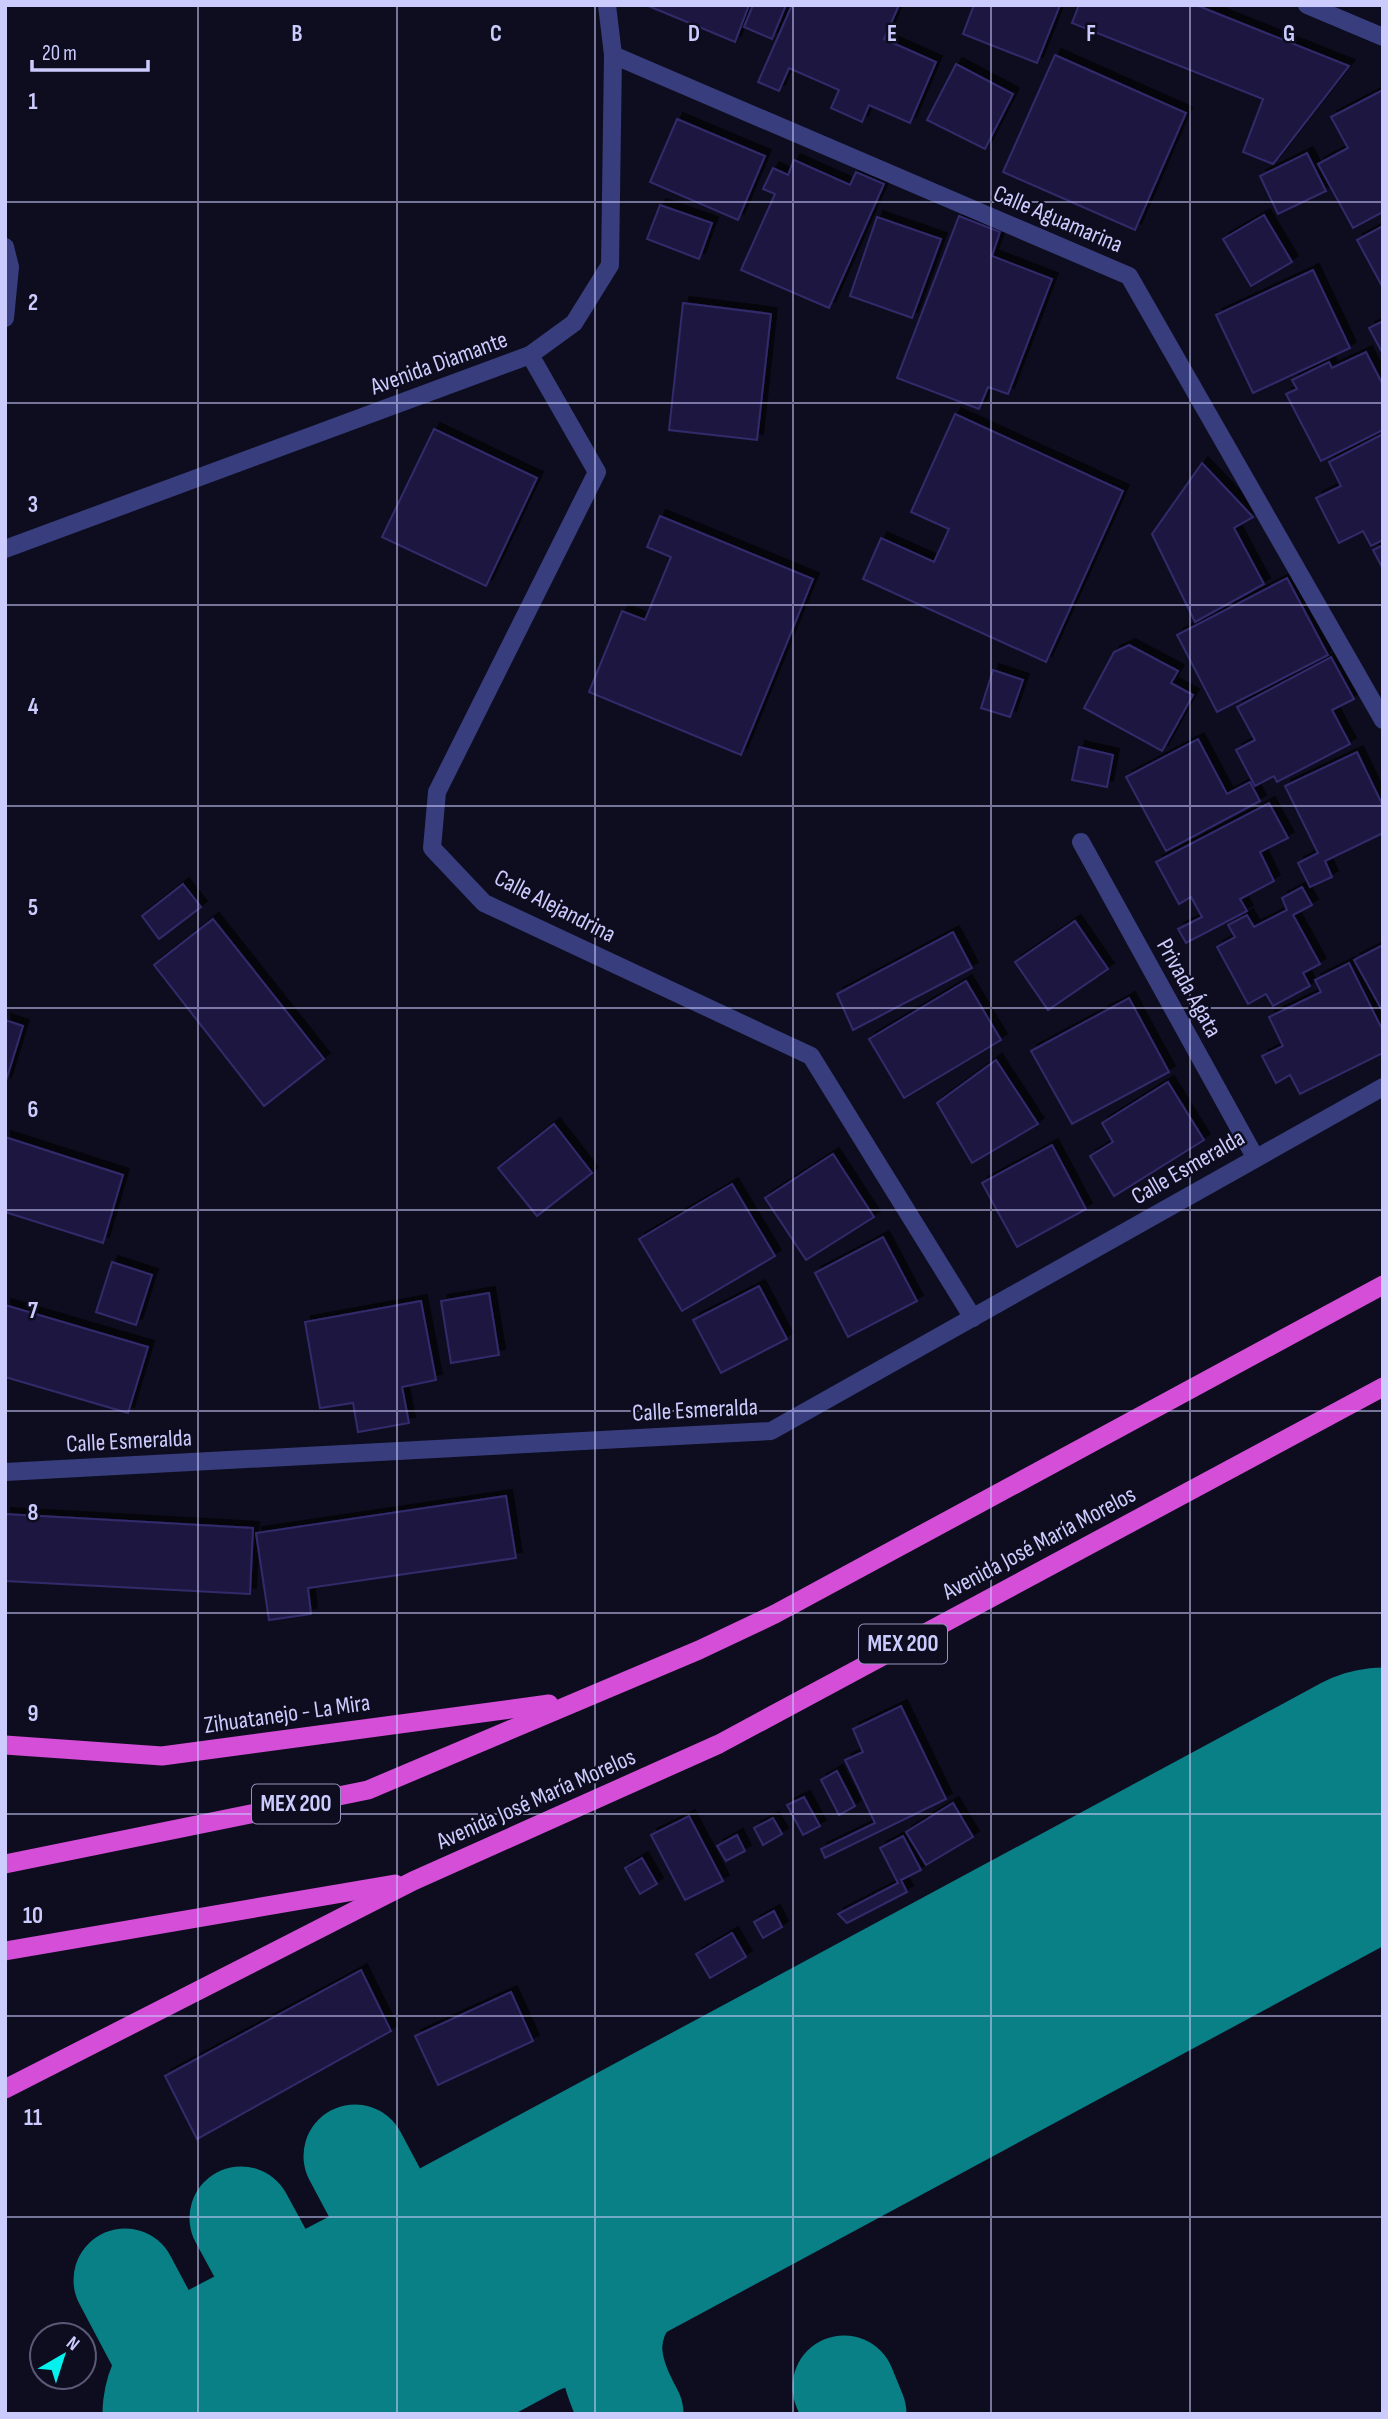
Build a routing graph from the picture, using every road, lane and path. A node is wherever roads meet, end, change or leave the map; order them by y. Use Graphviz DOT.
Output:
graph roads {
  1 [pos="607,5"];
  2 [pos="1307,5"];
  3 [pos="1383,37"];
  4 [pos="613,55"];
  5 [pos="5,247"];
  6 [pos="5,318"];
  7 [pos="530,355"];
  8 [pos="5,549"];
  9 [pos="1383,720"];
  10 [pos="1081,842"];
  11 [pos="1383,1087"];
  12 [pos="1255,1157"];
  13 [pos="1383,1285"];
  14 [pos="974,1318"];
  15 [pos="1383,1387"];
  16 [pos="5,1472"];
  17 [pos="574,1701"];
  18 [pos="5,1745"];
  19 [pos="5,1864"];
  20 [pos="413,1881"];
  21 [pos="5,1951"];
  22 [pos="5,2089"];
  1 -- 4 [label="street, Avenida Diamante"];
  2 -- 3 [label="street"];
  4 -- 7 [label="street, Avenida Diamante"];
  4 -- 9 [label="street, Calle Aguamarina"];
  5 -- 6 [label="street"];
  7 -- 8 [label="street, Avenida Diamante"];
  7 -- 14 [label="street, Calle Alejandrina"];
  10 -- 12 [label="street, Privada Ágata"];
  11 -- 12 [label="street, Calle Esmeralda"];
  12 -- 14 [label="street, Calle Esmeralda"];
  13 -- 17 [label="highway, MEX 200"];
  14 -- 16 [label="street, Calle Esmeralda"];
  15 -- 20 [label="highway, Avenida José María Morelos / MEX 200"];
  17 -- 18 [label="highway, Zihuatanejo - La Mira / MEX 200"];
  17 -- 19 [label="highway, MEX 200"];
  20 -- 21 [label="highway"];
  20 -- 22 [label="highway, MEX 200"];
}
